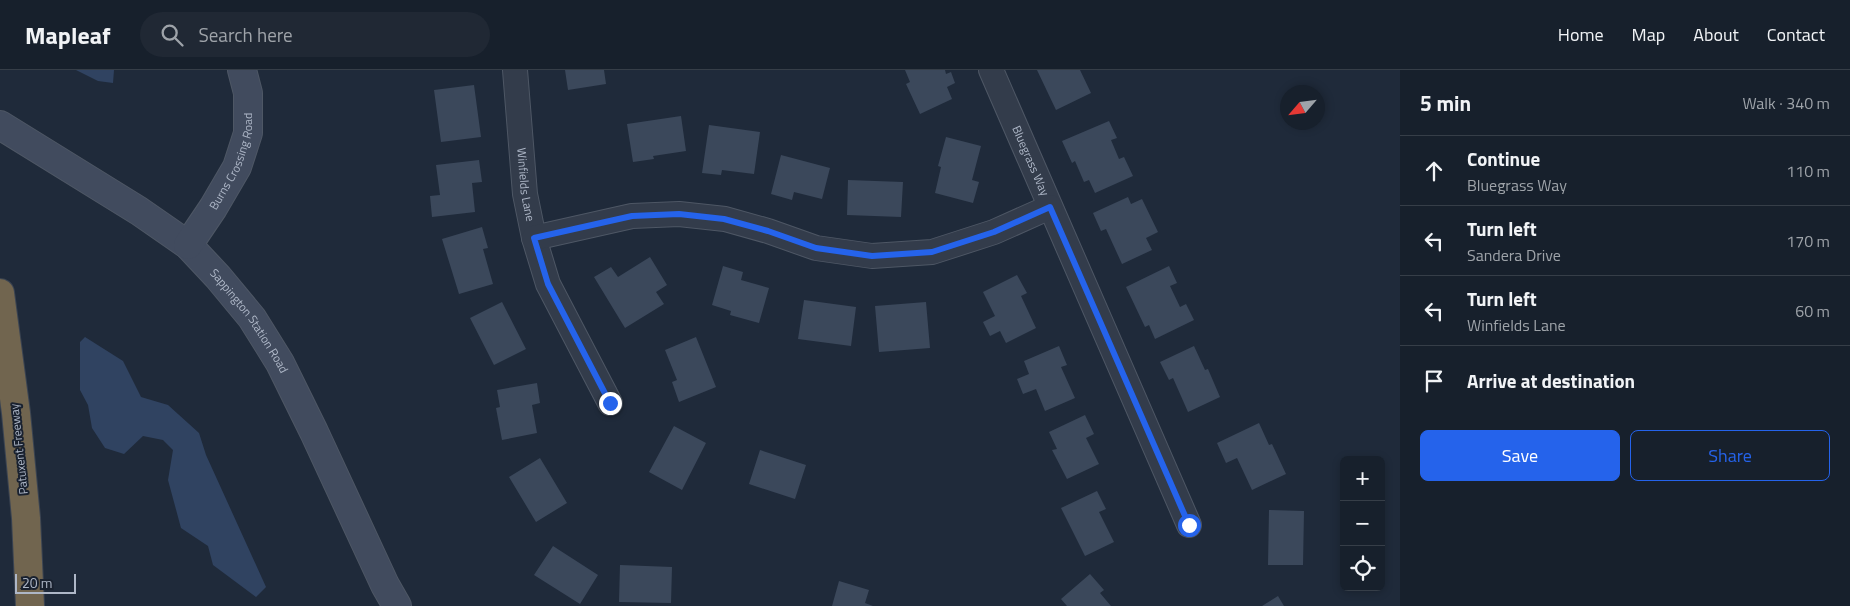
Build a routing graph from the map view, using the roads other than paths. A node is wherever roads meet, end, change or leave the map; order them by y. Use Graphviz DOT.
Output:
graph roads {
  1 [pos="242,70"];
  2 [pos="515,70"];
  3 [pos="991,70"];
  4 [pos="0,125"];
  5 [pos="1050,207"];
  6 [pos="534,238"];
  7 [pos="188,245"];
  8 [pos="0,293"];
  9 [pos="610,403"];
  10 [pos="1189,525"];
  11 [pos="30,606"];
  12 [pos="397,606"];
  1 -- 7 [label="main road, Burns Crossing Road"];
  2 -- 6 [label="street, Winfields Lane"];
  3 -- 5 [label="street, Bluegrass Way"];
  4 -- 7 [label="main road, Sappington Station Road"];
  5 -- 6 [label="street"];
  5 -- 10 [label="street, Bluegrass Way"];
  6 -- 9 [label="street, Winfields Lane"];
  7 -- 12 [label="main road, Sappington Station Road"];
  8 -- 11 [label="highway, Patuxent Freeway"];
}
